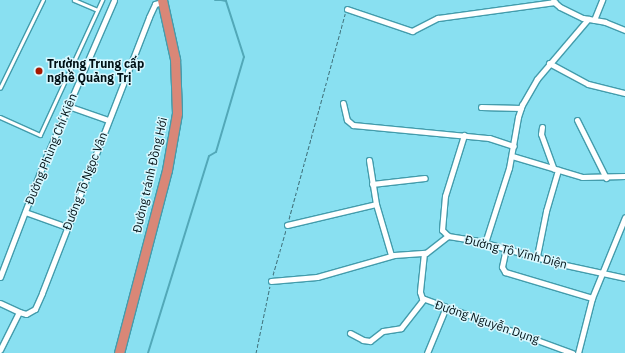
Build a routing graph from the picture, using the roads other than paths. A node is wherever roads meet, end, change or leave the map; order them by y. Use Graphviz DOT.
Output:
graph roads {
  1 [pos="43,0"];
  2 [pos="74,0"];
  3 [pos="102,0"];
  4 [pos="114,0"];
  5 [pos="602,0"];
  6 [pos="162,1"];
  7 [pos="554,1"];
  8 [pos="347,9"];
  9 [pos="98,10"];
  10 [pos="588,19"];
  11 [pos="594,20"];
  12 [pos="625,30"];
  13 [pos="549,63"];
  14 [pos="0,88"];
  15 [pos="625,93"];
  16 [pos="343,103"];
  17 [pos="68,106"];
  18 [pos="481,107"];
  19 [pos="521,108"];
  20 [pos="0,117"];
  21 [pos="108,120"];
  22 [pos="577,120"];
  23 [pos="542,127"];
  24 [pos="464,135"];
  25 [pos="514,146"];
  26 [pos="512,156"];
  27 [pos="369,160"];
  28 [pos="556,169"];
  29 [pos="625,176"];
  30 [pos="425,178"];
  31 [pos="606,178"];
  32 [pos="372,184"];
  33 [pos="376,204"];
  34 [pos="25,212"];
  35 [pos="625,221"];
  36 [pos="287,225"];
  37 [pos="67,227"];
  38 [pos="448,236"];
  39 [pos="485,243"];
  40 [pos="506,248"];
  41 [pos="424,253"];
  42 [pos="391,256"];
  43 [pos="537,256"];
  44 [pos="1,269"];
  45 [pos="602,273"];
  46 [pos="0,277"];
  47 [pos="625,278"];
  48 [pos="271,281"];
  49 [pos="592,298"];
  50 [pos="424,299"];
  51 [pos="0,303"];
  52 [pos="446,307"];
  53 [pos="18,312"];
  54 [pos="350,333"];
  55 [pos="0,350"];
  56 [pos="119,353"];
  57 [pos="426,353"];
  58 [pos="572,353"];
  59 [pos="578,353"];
  1 -- 14 [label="lane"];
  2 -- 9 [label="lane"];
  3 -- 9 [label="lane"];
  4 -- 17 [label="street, Đường Phùng Chí Kiên"];
  5 -- 11 [label="street"];
  6 -- 21 [label="street, Đường Tô Ngọc Vân"];
  6 -- 56 [label="highway, Đường tránh Đồng Hới"];
  7 -- 8 [label="street"];
  7 -- 10 [label="street"];
  9 -- 20 [label="lane"];
  10 -- 11 [label="street"];
  10 -- 13 [label="street"];
  11 -- 12 [label="street"];
  13 -- 15 [label="street"];
  13 -- 19 [label="street"];
  16 -- 24 [label="street"];
  17 -- 21 [label="street"];
  17 -- 34 [label="street, Đường Phùng Chí Kiên"];
  18 -- 19 [label="street"];
  19 -- 25 [label="street"];
  21 -- 37 [label="street, Đường Tô Ngọc Vân"];
  22 -- 31 [label="street"];
  23 -- 28 [label="street"];
  24 -- 25 [label="street"];
  24 -- 38 [label="street"];
  25 -- 26 [label="street"];
  26 -- 28 [label="street"];
  26 -- 39 [label="street"];
  27 -- 32 [label="street"];
  28 -- 31 [label="street"];
  28 -- 43 [label="street"];
  29 -- 31 [label="street"];
  30 -- 32 [label="street"];
  32 -- 33 [label="street"];
  33 -- 36 [label="street"];
  33 -- 42 [label="street"];
  34 -- 37 [label="street"];
  34 -- 44 [label="street, Đường Phùng Chí Kiên"];
  35 -- 45 [label="street"];
  37 -- 53 [label="street, Đường Tô Ngọc Vân"];
  38 -- 39 [label="street, Đường Tô Vĩnh Diện"];
  38 -- 41 [label="street, Đường Tô Vĩnh Diện"];
  39 -- 40 [label="street, Đường Tô Vĩnh Diện"];
  40 -- 43 [label="street, Đường Tô Vĩnh Diện"];
  40 -- 49 [label="street"];
  41 -- 42 [label="street"];
  41 -- 50 [label="street, Đường Nguyễn Dụng"];
  42 -- 48 [label="street"];
  43 -- 45 [label="street, Đường Tô Vĩnh Diện"];
  44 -- 46 [label="street, Đường Phùng Chí Kiên"];
  45 -- 47 [label="street, Đường Tô Vĩnh Diện"];
  45 -- 49 [label="street"];
  49 -- 59 [label="street"];
  50 -- 52 [label="street, Đường Nguyễn Dụng"];
  50 -- 54 [label="street"];
  51 -- 53 [label="street"];
  52 -- 57 [label="street"];
  52 -- 58 [label="street, Đường Nguyễn Dụng"];
  53 -- 55 [label="street"];
}
